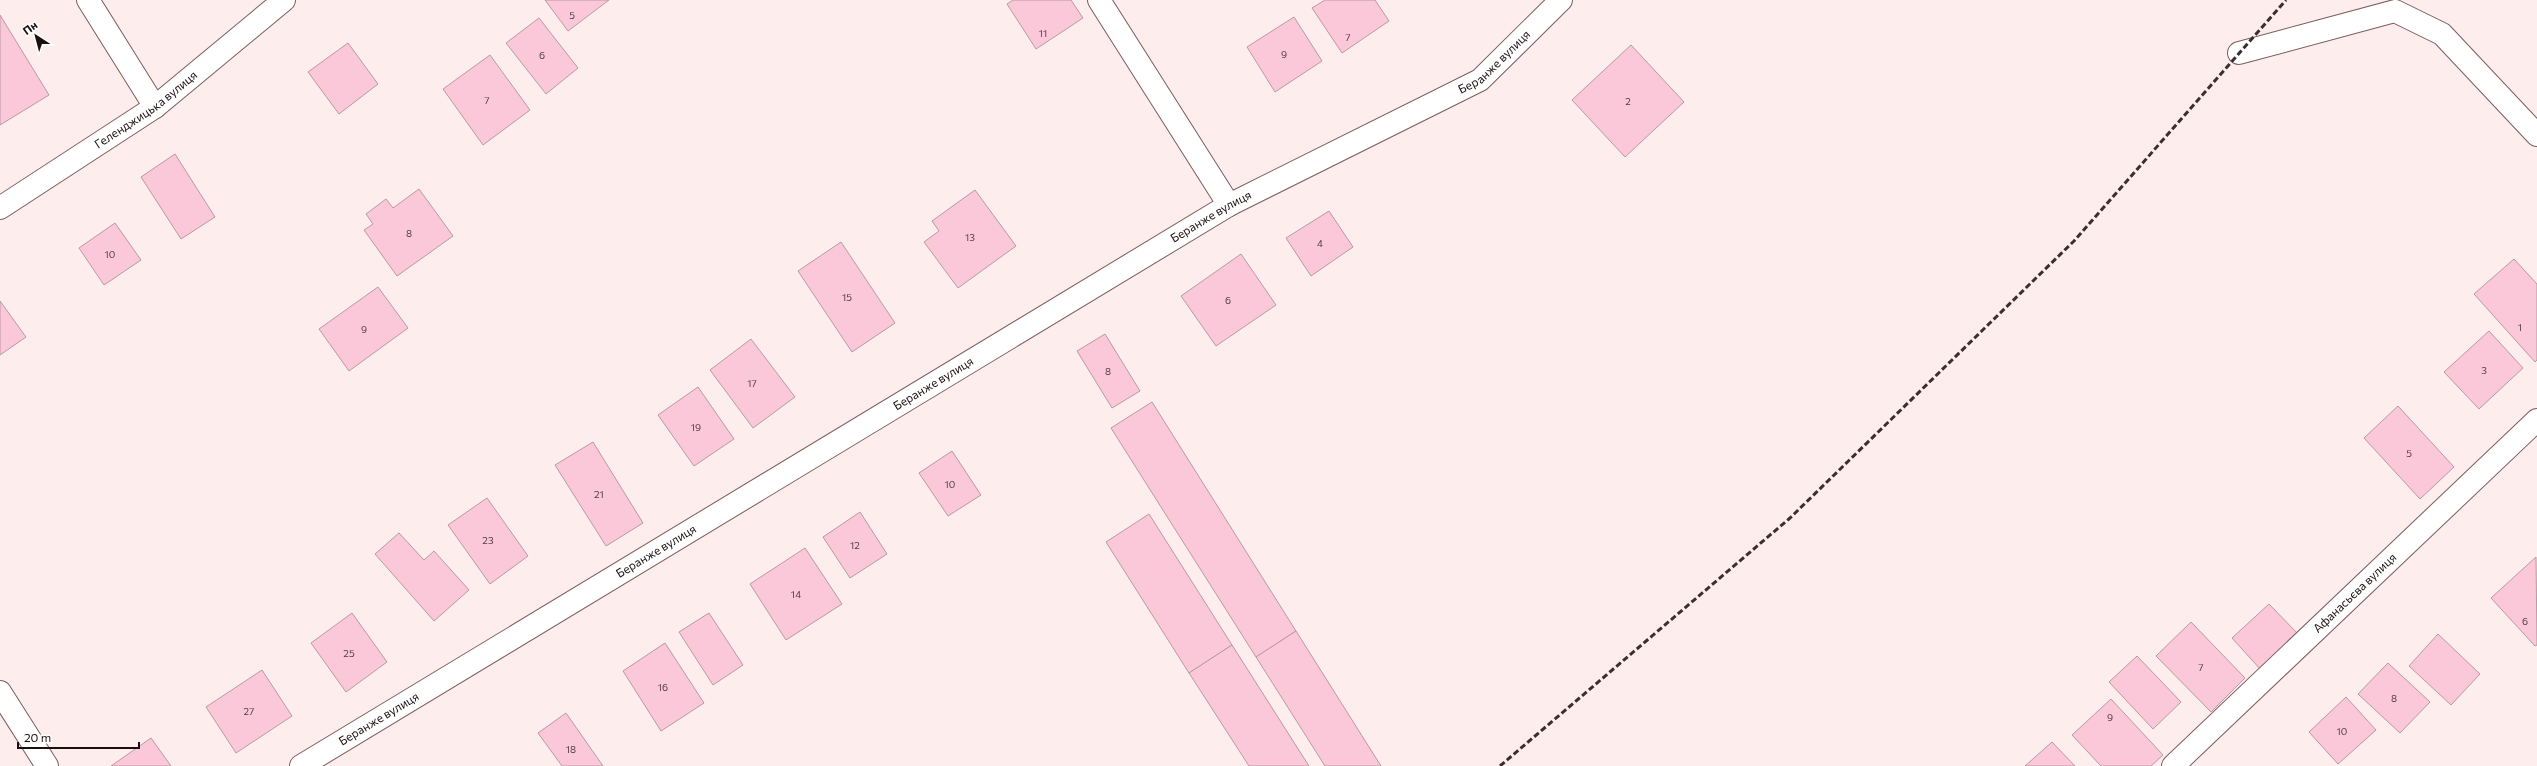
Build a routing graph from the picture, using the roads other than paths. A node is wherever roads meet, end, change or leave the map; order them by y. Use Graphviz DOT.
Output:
graph roads {
  1 [pos="88,0"];
  2 [pos="284,0"];
  3 [pos="1099,0"];
  4 [pos="1561,0"];
  5 [pos="2398,5"];
  6 [pos="2239,53"];
  7 [pos="155,107"];
  8 [pos="2537,135"];
  9 [pos="1229,205"];
  10 [pos="0,208"];
  11 [pos="2537,420"];
  12 [pos="0,692"];
  13 [pos="46,766"];
  14 [pos="301,766"];
  15 [pos="2173,766"];
  1 -- 7 [label="street"];
  2 -- 7 [label="street, Геленджицька вулиця"];
  3 -- 9 [label="street"];
  4 -- 9 [label="street, Беранже вулиця"];
  5 -- 6 [label="street"];
  5 -- 8 [label="street"];
  7 -- 10 [label="street, Геленджицька вулиця"];
  9 -- 14 [label="street, Беранже вулиця"];
  11 -- 15 [label="street, Афанасьєва вулиця"];
  12 -- 13 [label="street"];
}
